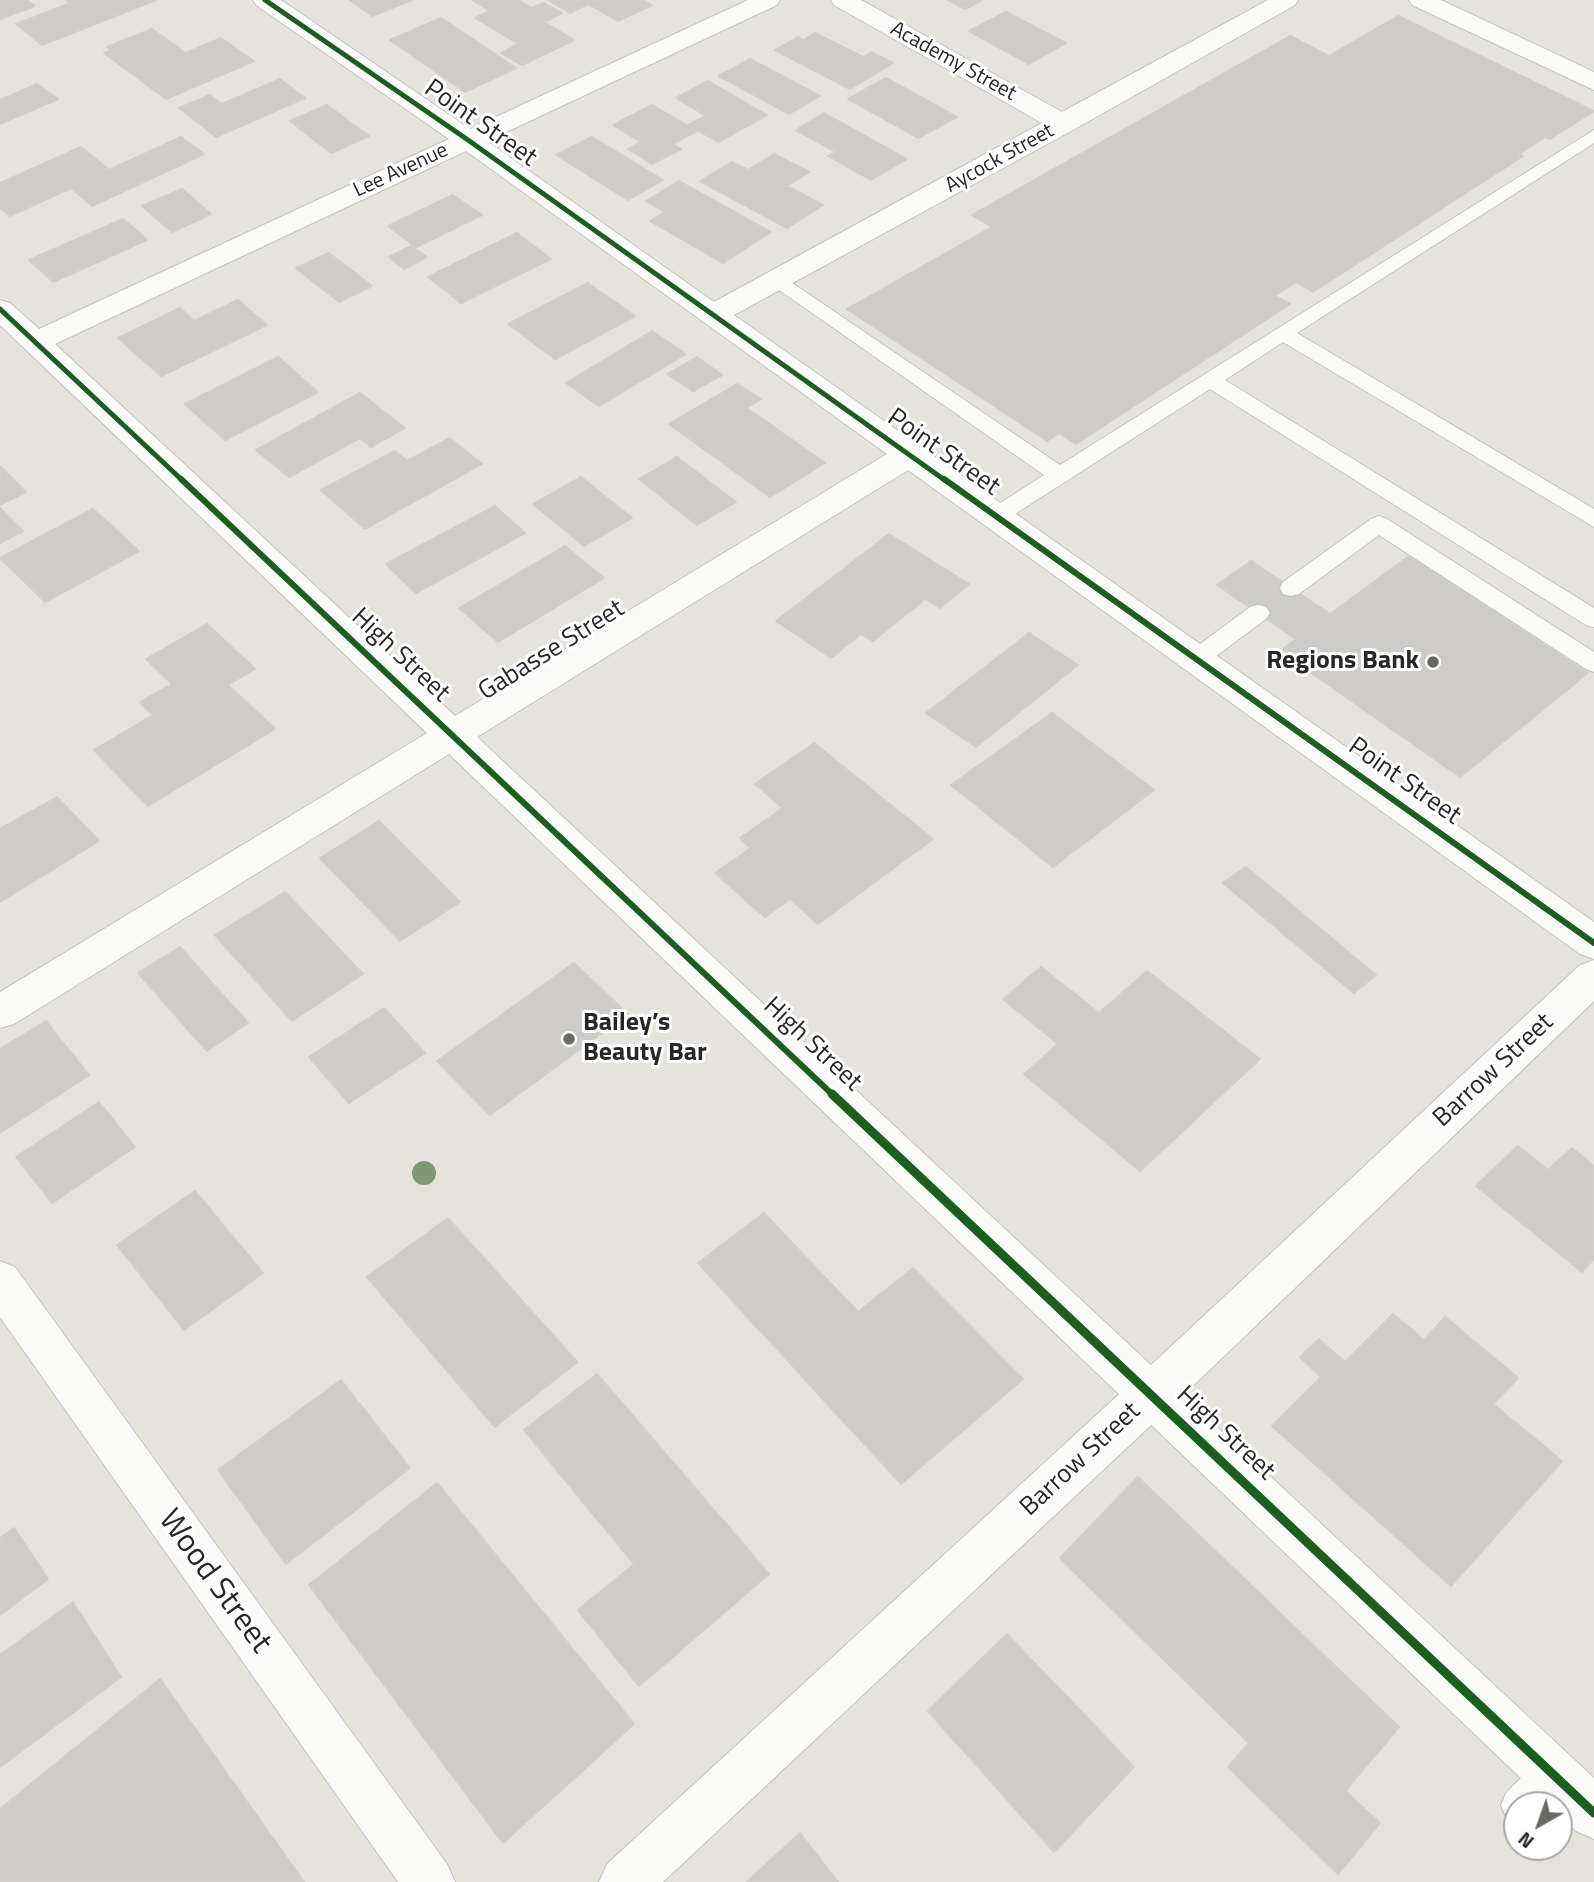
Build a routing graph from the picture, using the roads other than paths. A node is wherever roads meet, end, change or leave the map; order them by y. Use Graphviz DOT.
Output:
graph roads {
  1 [pos="265,0"];
  2 [pos="768,0"];
  3 [pos="843,0"];
  4 [pos="1286,0"];
  5 [pos="1421,0"];
  6 [pos="1594,82"];
  7 [pos="1064,124"];
  8 [pos="1593,137"];
  9 [pos="468,140"];
  10 [pos="775,280"];
  11 [pos="0,309"];
  12 [pos="818,310"];
  13 [pos="712,314"];
  14 [pos="1284,334"];
  15 [pos="35,342"];
  16 [pos="1210,380"];
  17 [pos="909,455"];
  18 [pos="1059,476"];
  19 [pos="996,516"];
  20 [pos="1594,519"];
  21 [pos="1291,589"];
  22 [pos="1258,613"];
  23 [pos="1594,619"];
  24 [pos="1196,659"];
  25 [pos="1594,663"];
  26 [pos="453,736"];
  27 [pos="1594,943"];
  28 [pos="1594,976"];
  29 [pos="0,1012"];
  30 [pos="0,1281"];
  31 [pos="1152,1394"];
  32 [pos="1551,1772"];
  33 [pos="1532,1791"];
  34 [pos="1594,1813"];
  35 [pos="429,1882"];
  36 [pos="625,1882"];
  1 -- 9 [label="street, Point Street"];
  2 -- 9 [label="street, Lee Avenue"];
  3 -- 7 [label="street, Academy Street"];
  4 -- 7 [label="street, Aycock Street"];
  5 -- 6 [label="street"];
  7 -- 10 [label="street, Aycock Street"];
  8 -- 14 [label="lane"];
  9 -- 13 [label="street, Point Street"];
  9 -- 15 [label="street, Lee Avenue"];
  10 -- 12 [label="lane"];
  10 -- 13 [label="street, Aycock Street"];
  11 -- 15 [label="street, High Street"];
  12 -- 18 [label="lane"];
  13 -- 17 [label="street, Point Street"];
  14 -- 16 [label="lane"];
  14 -- 20 [label="lane"];
  15 -- 26 [label="street, High Street"];
  16 -- 18 [label="lane"];
  16 -- 23 [label="lane"];
  17 -- 19 [label="street, Point Street"];
  17 -- 26 [label="street, Gabasse Street"];
  18 -- 19 [label="lane"];
  19 -- 24 [label="street, Point Street"];
  21 -- 25 [label="lane"];
  22 -- 24 [label="lane"];
  24 -- 27 [label="street, Point Street"];
  26 -- 29 [label="street, Gabasse Street"];
  26 -- 31 [label="street, High Street"];
  28 -- 31 [label="street, Barrow Street"];
  30 -- 35 [label="street, Wood Street"];
  31 -- 32 [label="street, High Street"];
  31 -- 36 [label="street, Barrow Street"];
  32 -- 33 [label="lane"];
  32 -- 34 [label="street, High Street"];
}
